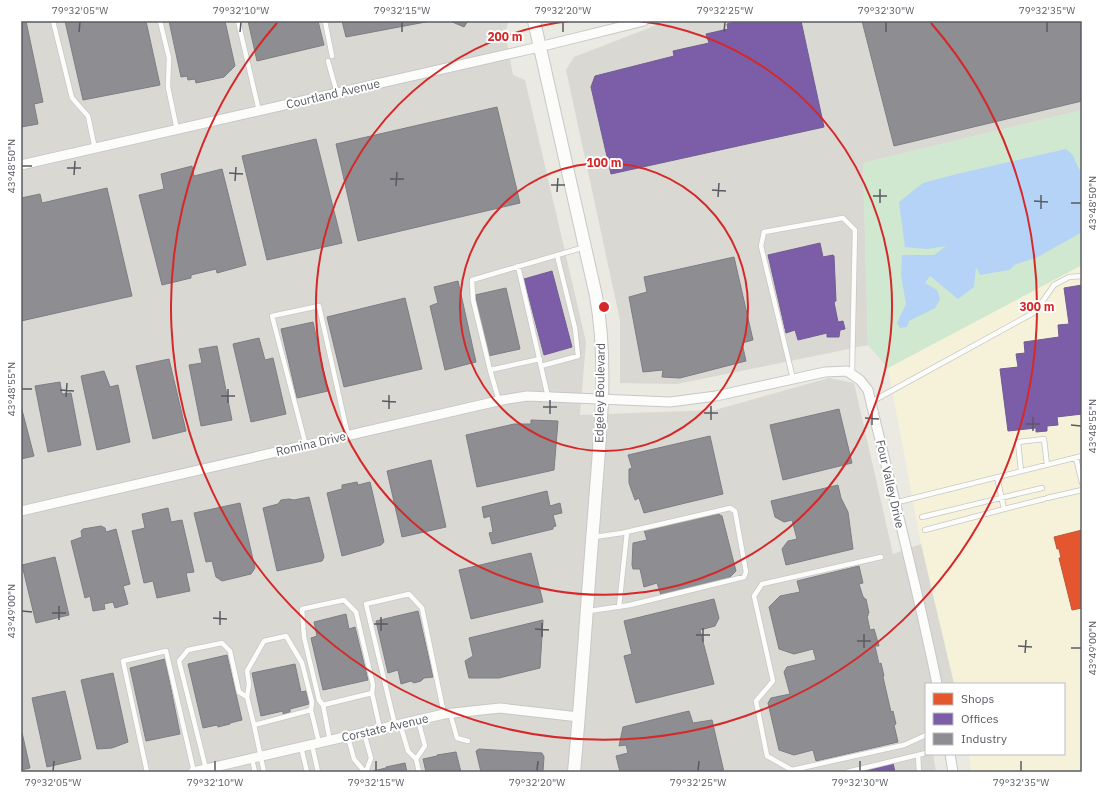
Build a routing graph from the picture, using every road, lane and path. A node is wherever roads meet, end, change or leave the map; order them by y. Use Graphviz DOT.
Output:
graph roads {
  1 [pos="53,21"];
  2 [pos="160,21"];
  3 [pos="238,21"];
  4 [pos="324,21"];
  5 [pos="534,21"];
  6 [pos="644,21"];
  7 [pos="540,47"];
  8 [pos="332,56"];
  9 [pos="328,61"];
  10 [pos="337,93"];
  11 [pos="259,111"];
  12 [pos="177,130"];
  13 [pos="95,149"];
  14 [pos="21,165"];
  15 [pos="585,247"];
  16 [pos="557,255"];
  17 [pos="518,266"];
  18 [pos="1082,276"];
  19 [pos="540,359"];
  20 [pos="541,366"];
  21 [pos="490,370"];
  22 [pos="852,374"];
  23 [pos="793,379"];
  24 [pos="548,397"];
  25 [pos="602,399"];
  26 [pos="498,401"];
  27 [pos="871,402"];
  28 [pos="348,436"];
  29 [pos="306,446"];
  30 [pos="1082,456"];
  31 [pos="1076,458"];
  32 [pos="1047,465"];
  33 [pos="1021,472"];
  34 [pos="997,477"];
  35 [pos="1082,484"];
  36 [pos="1042,488"];
  37 [pos="1082,490"];
  38 [pos="1001,498"];
  39 [pos="894,503"];
  40 [pos="1004,509"];
  41 [pos="21,511"];
  42 [pos="922,517"];
  43 [pos="925,530"];
  44 [pos="627,532"];
  45 [pos="592,537"];
  46 [pos="881,557"];
  47 [pos="619,607"];
  48 [pos="587,611"];
  49 [pos="937,683"];
  50 [pos="372,693"];
  51 [pos="247,697"];
  52 [pos="323,705"];
  53 [pos="311,710"];
  54 [pos="447,713"];
  55 [pos="579,717"];
  56 [pos="418,720"];
  57 [pos="254,725"];
  58 [pos="398,725"];
  59 [pos="380,729"];
  60 [pos="364,733"];
  61 [pos="925,735"];
  62 [pos="348,737"];
  63 [pos="330,741"];
  64 [pos="468,741"];
  65 [pos="315,744"];
  66 [pos="301,747"];
  67 [pos="925,754"];
  68 [pos="918,755"];
  69 [pos="950,755"];
  70 [pos="256,758"];
  71 [pos="416,760"];
  72 [pos="209,770"];
  73 [pos="147,772"];
  74 [pos="194,772"];
  75 [pos="255,772"];
  76 [pos="264,772"];
  77 [pos="307,772"];
  78 [pos="318,772"];
  79 [pos="366,772"];
  80 [pos="419,772"];
  81 [pos="574,772"];
  82 [pos="847,772"];
  83 [pos="919,772"];
  84 [pos="953,772"];
  1 -- 13 [label="lane"];
  2 -- 12 [label="lane"];
  3 -- 11 [label="lane"];
  4 -- 8 [label="lane"];
  5 -- 7 [label="street, Edgeley Boulevard"];
  6 -- 7 [label="street, Courtland Avenue"];
  7 -- 10 [label="street, Courtland Avenue"];
  7 -- 15 [label="street, Edgeley Boulevard"];
  9 -- 10 [label="lane"];
  10 -- 11 [label="street, Courtland Avenue"];
  11 -- 12 [label="street, Courtland Avenue"];
  12 -- 13 [label="street, Courtland Avenue"];
  13 -- 14 [label="street, Courtland Avenue"];
  15 -- 16 [label="lane"];
  15 -- 25 [label="street, Edgeley Boulevard"];
  16 -- 17 [label="lane"];
  16 -- 20 [label="lane"];
  17 -- 19 [label="lane"];
  17 -- 21 [label="lane"];
  18 -- 27 [label="lane"];
  19 -- 20 [label="lane"];
  19 -- 21 [label="lane"];
  20 -- 24 [label="lane"];
  21 -- 26 [label="lane"];
  22 -- 23 [label="street"];
  22 -- 23 [label="lane"];
  22 -- 27 [label="street, Four Valley Drive"];
  23 -- 25 [label="street"];
  24 -- 25 [label="street, Romina Drive"];
  24 -- 26 [label="street, Romina Drive"];
  25 -- 45 [label="street, Edgeley Boulevard"];
  26 -- 28 [label="street, Romina Drive"];
  27 -- 39 [label="street, Four Valley Drive"];
  28 -- 29 [label="street, Romina Drive"];
  28 -- 29 [label="lane"];
  29 -- 41 [label="street, Romina Drive"];
  30 -- 31 [label="lane"];
  31 -- 32 [label="lane"];
  31 -- 35 [label="lane"];
  32 -- 33 [label="lane"];
  32 -- 33 [label="lane"];
  33 -- 34 [label="lane"];
  34 -- 38 [label="lane"];
  34 -- 39 [label="lane"];
  36 -- 38 [label="lane"];
  37 -- 40 [label="lane"];
  38 -- 40 [label="lane"];
  38 -- 42 [label="lane"];
  39 -- 49 [label="street, Four Valley Drive"];
  40 -- 43 [label="lane"];
  44 -- 45 [label="lane"];
  44 -- 47 [label="lane"];
  44 -- 47 [label="lane"];
  45 -- 48 [label="street, Edgeley Boulevard"];
  46 -- 61 [label="lane"];
  47 -- 48 [label="lane"];
  48 -- 55 [label="street, Edgeley Boulevard"];
  50 -- 52 [label="lane"];
  50 -- 52 [label="lane"];
  50 -- 59 [label="lane"];
  51 -- 53 [label="lane"];
  51 -- 57 [label="lane"];
  51 -- 72 [label="lane"];
  52 -- 63 [label="lane"];
  53 -- 57 [label="lane"];
  53 -- 65 [label="lane"];
  54 -- 55 [label="street, Corstate Avenue"];
  54 -- 56 [label="street, Corstate Avenue"];
  54 -- 58 [label="lane"];
  54 -- 64 [label="lane"];
  55 -- 81 [label="street, Edgeley Boulevard"];
  56 -- 58 [label="street, Corstate Avenue"];
  56 -- 71 [label="lane"];
  57 -- 70 [label="lane"];
  58 -- 59 [label="street, Corstate Avenue"];
  58 -- 71 [label="lane"];
  59 -- 60 [label="street, Corstate Avenue"];
  60 -- 62 [label="street, Corstate Avenue"];
  60 -- 79 [label="lane"];
  62 -- 63 [label="street, Corstate Avenue"];
  62 -- 79 [label="lane"];
  63 -- 65 [label="street, Corstate Avenue"];
  65 -- 66 [label="street, Corstate Avenue"];
  65 -- 78 [label="lane"];
  66 -- 70 [label="street, Corstate Avenue"];
  66 -- 77 [label="lane"];
  67 -- 68 [label="lane"];
  68 -- 82 [label="lane"];
  68 -- 83 [label="lane"];
  69 -- 84 [label="street"];
  70 -- 72 [label="street, Corstate Avenue"];
  70 -- 75 [label="lane"];
  70 -- 76 [label="lane"];
  71 -- 80 [label="lane"];
  72 -- 74 [label="street, Corstate Avenue"];
  73 -- 74 [label="lane"];
}
